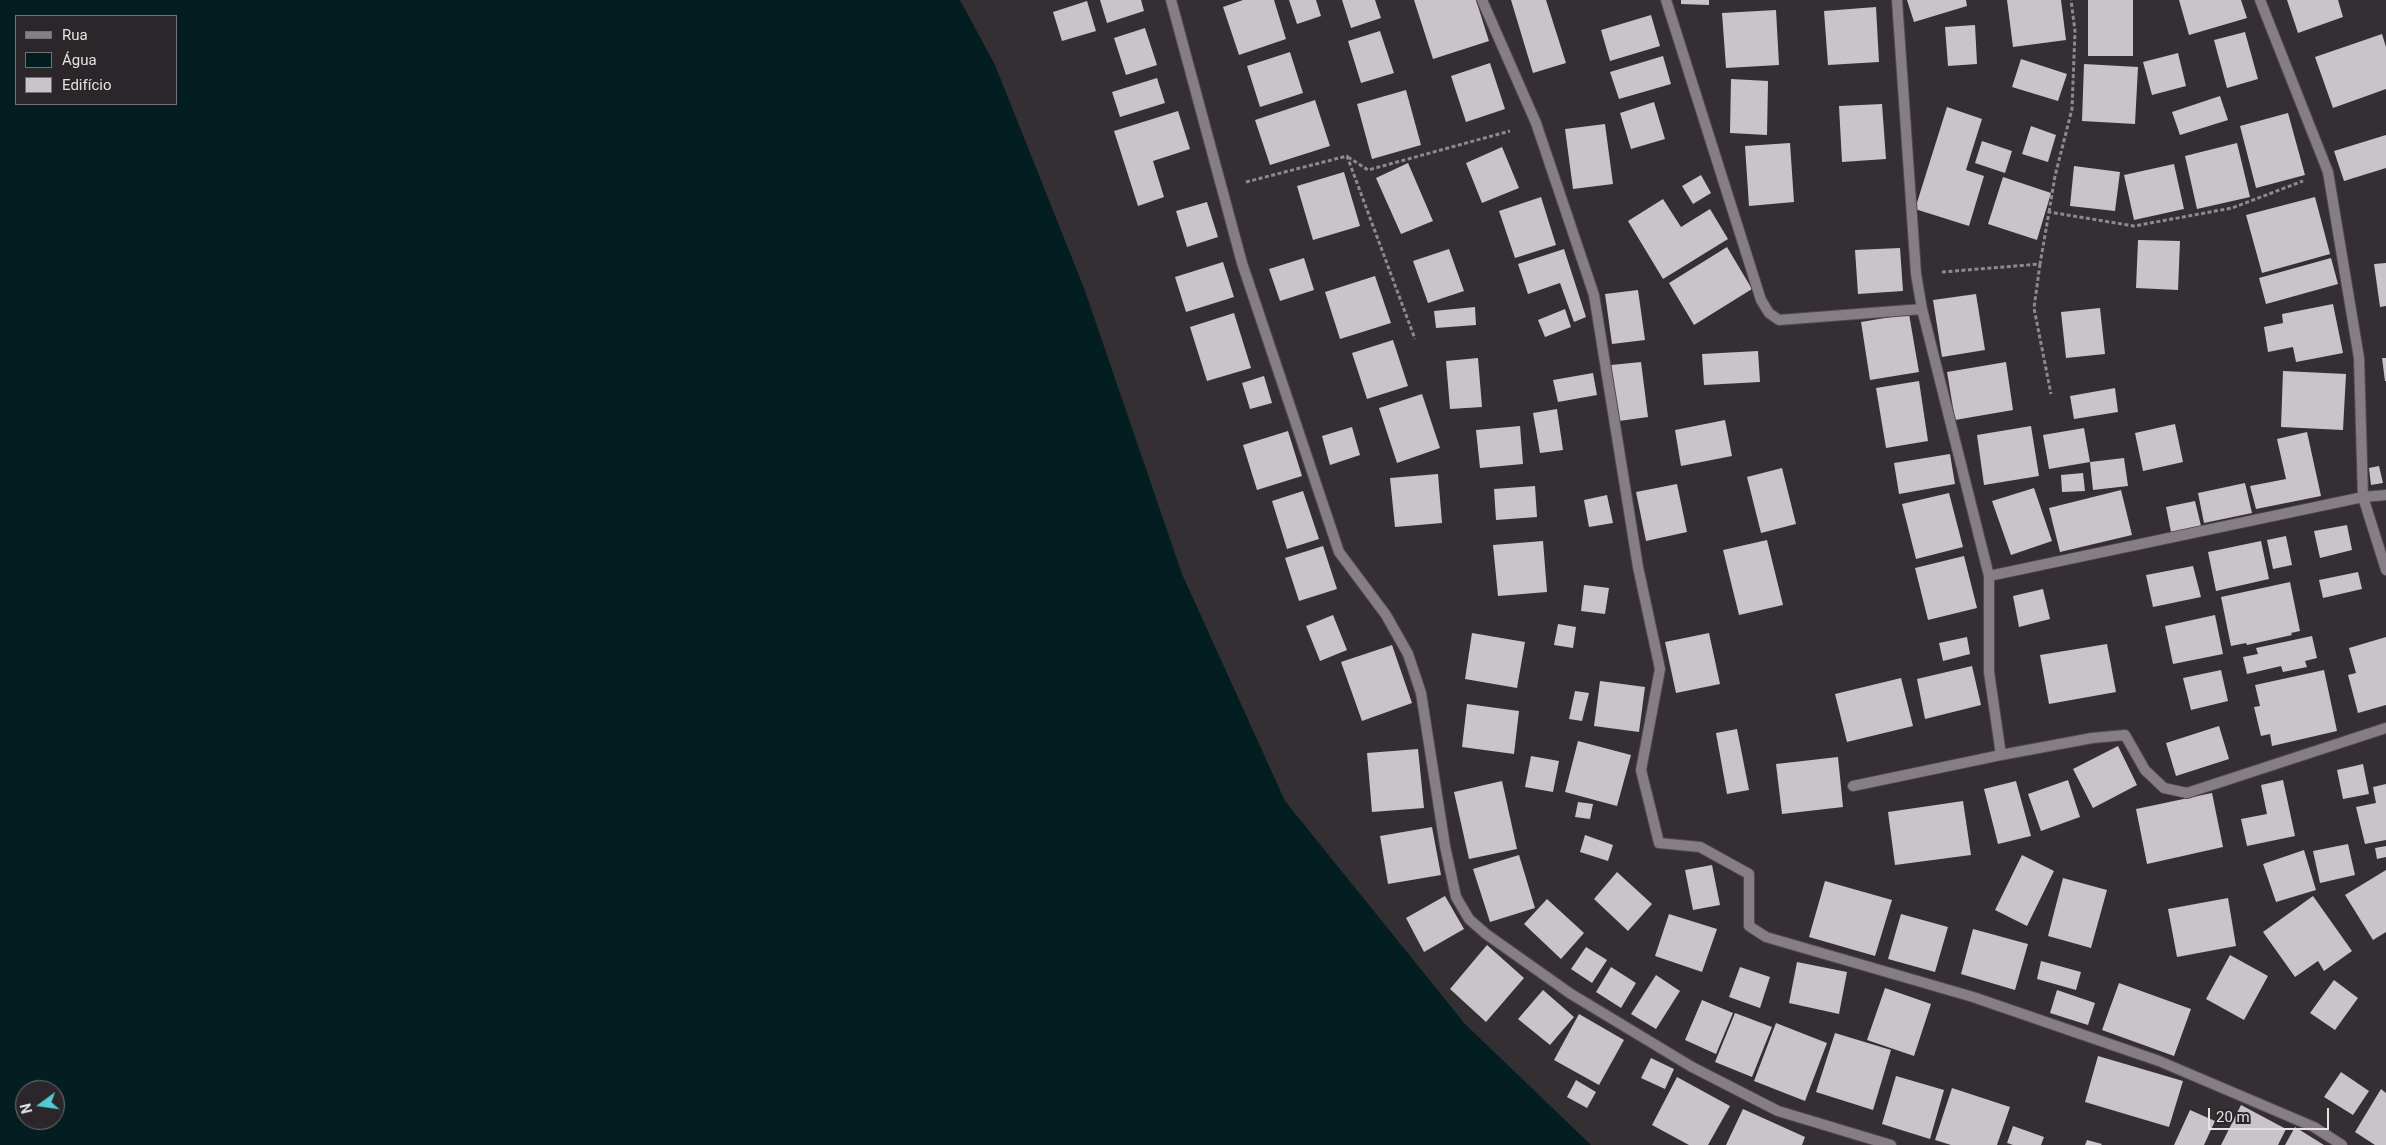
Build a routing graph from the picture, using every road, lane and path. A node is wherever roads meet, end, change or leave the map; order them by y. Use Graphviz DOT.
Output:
graph roads {
  1 [pos="1171,0"];
  2 [pos="1482,0"];
  3 [pos="1666,0"];
  4 [pos="1898,0"];
  5 [pos="2071,0"];
  6 [pos="2260,0"];
  7 [pos="1536,123"];
  8 [pos="1347,156"];
  9 [pos="2328,172"];
  10 [pos="1222,189"];
  11 [pos="2049,212"];
  12 [pos="2040,264"];
  13 [pos="1916,274"];
  14 [pos="1922,309"];
  15 [pos="1415,339"];
  16 [pos="2052,394"];
  17 [pos="2386,495"];
  18 [pos="2363,497"];
  19 [pos="2386,570"];
  20 [pos="1989,576"];
  21 [pos="2386,728"];
  22 [pos="2001,755"];
  23 [pos="1853,786"];
  24 [pos="1891,1145"];
  25 [pos="2342,1145"];
  1 -- 10 [label="street"];
  2 -- 7 [label="street"];
  3 -- 14 [label="street"];
  4 -- 13 [label="street"];
  5 -- 11 [label="path"];
  6 -- 9 [label="street"];
  7 -- 8 [label="path"];
  7 -- 25 [label="street"];
  8 -- 10 [label="path"];
  8 -- 15 [label="path"];
  9 -- 11 [label="path"];
  9 -- 18 [label="street"];
  10 -- 24 [label="street"];
  11 -- 12 [label="path"];
  12 -- 13 [label="path"];
  12 -- 16 [label="path"];
  13 -- 14 [label="street"];
  14 -- 20 [label="street"];
  17 -- 18 [label="street"];
  18 -- 19 [label="street"];
  18 -- 20 [label="street"];
  20 -- 22 [label="street"];
  21 -- 22 [label="street"];
  22 -- 23 [label="street"];
}
